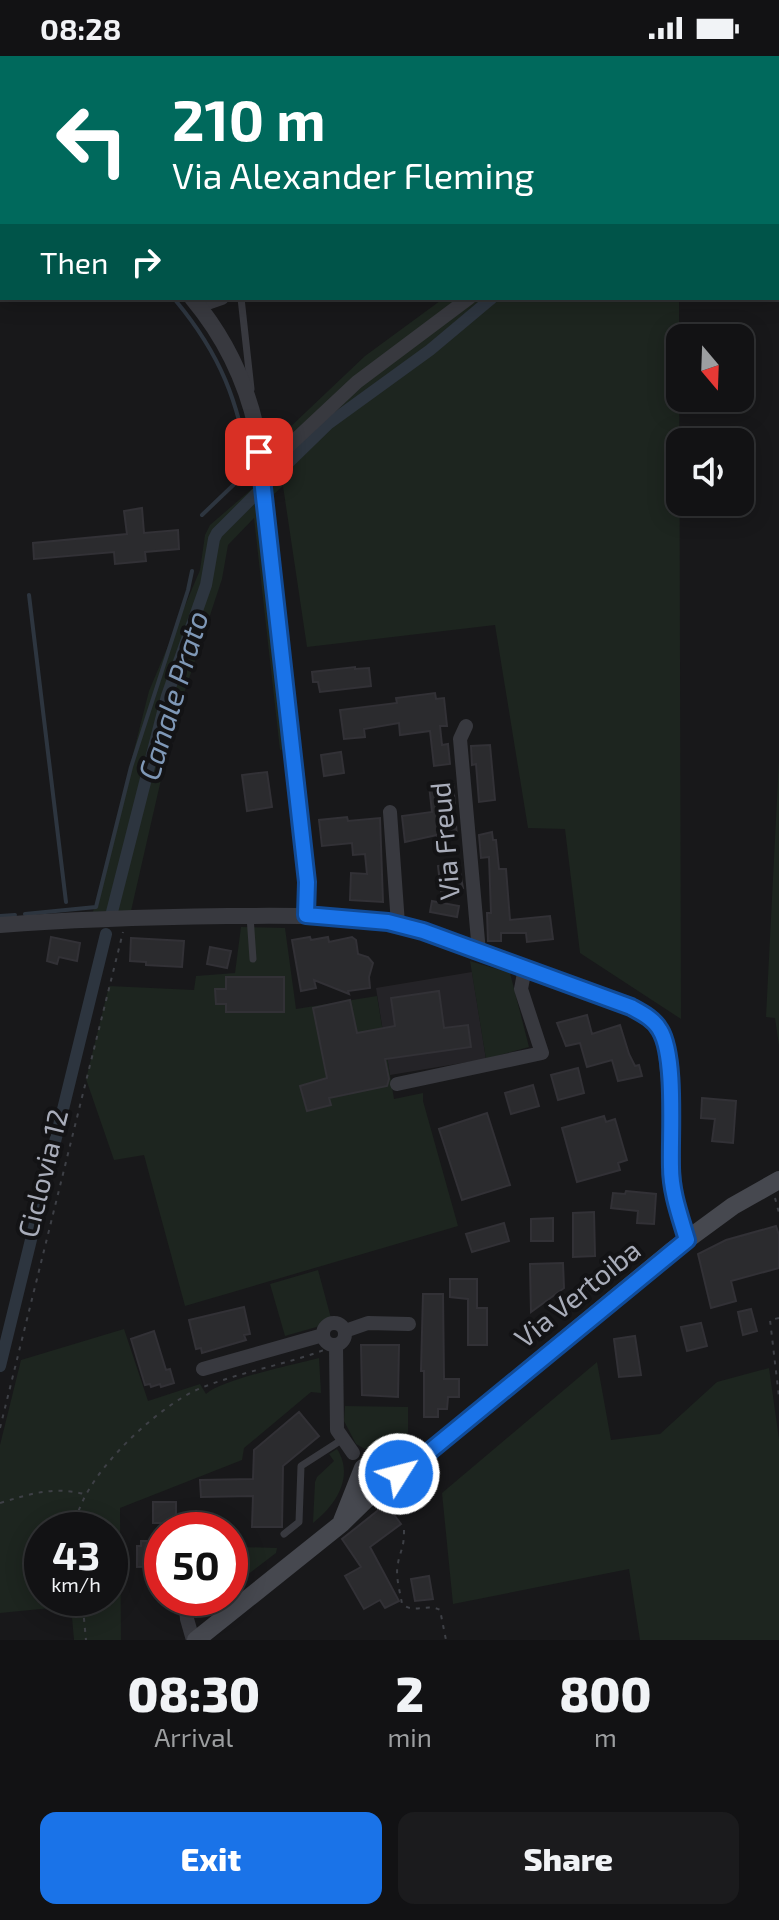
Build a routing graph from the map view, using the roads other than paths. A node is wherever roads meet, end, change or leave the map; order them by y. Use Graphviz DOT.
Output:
graph roads {
  1 [pos="241,300"];
  2 [pos="466,300"];
  3 [pos="195,302"];
  4 [pos="256,427"];
  5 [pos="262,471"];
  6 [pos="466,726"];
  7 [pos="390,812"];
  8 [pos="306,915"];
  9 [pos="250,916"];
  10 [pos="398,924"];
  11 [pos="0,925"];
  12 [pos="479,952"];
  13 [pos="253,959"];
  14 [pos="525,968"];
  15 [pos="397,1084"];
  16 [pos="775,1185"];
  17 [pos="687,1240"];
  18 [pos="409,1324"];
  19 [pos="345,1331"];
  20 [pos="323,1335"];
  21 [pos="336,1345"];
  22 [pos="203,1369"];
  23 [pos="343,1439"];
  24 [pos="370,1475"];
  25 [pos="284,1534"];
  26 [pos="187,1616"];
  27 [pos="195,1640"];
  1 -- 4 [label="lane"];
  2 -- 5 [label="street"];
  3 -- 4 [label="street"];
  4 -- 5 [label="street"];
  5 -- 8 [label="street"];
  6 -- 12 [label="street, Via Freud"];
  7 -- 10 [label="street"];
  8 -- 9 [label="street"];
  8 -- 10 [label="street"];
  9 -- 11 [label="street"];
  9 -- 13 [label="lane"];
  10 -- 12 [label="street"];
  12 -- 14 [label="street"];
  14 -- 15 [label="street"];
  14 -- 17 [label="street"];
  16 -- 17 [label="main road, Via Vertoiba"];
  17 -- 24 [label="main road, Via Vertoiba"];
  18 -- 19 [label="street"];
  19 -- 20 [label="street"];
  19 -- 21 [label="street"];
  20 -- 21 [label="street"];
  20 -- 22 [label="street"];
  21 -- 23 [label="street"];
  23 -- 24 [label="street"];
  23 -- 25 [label="lane"];
  24 -- 27 [label="main road"];
  26 -- 27 [label="street"];
}
